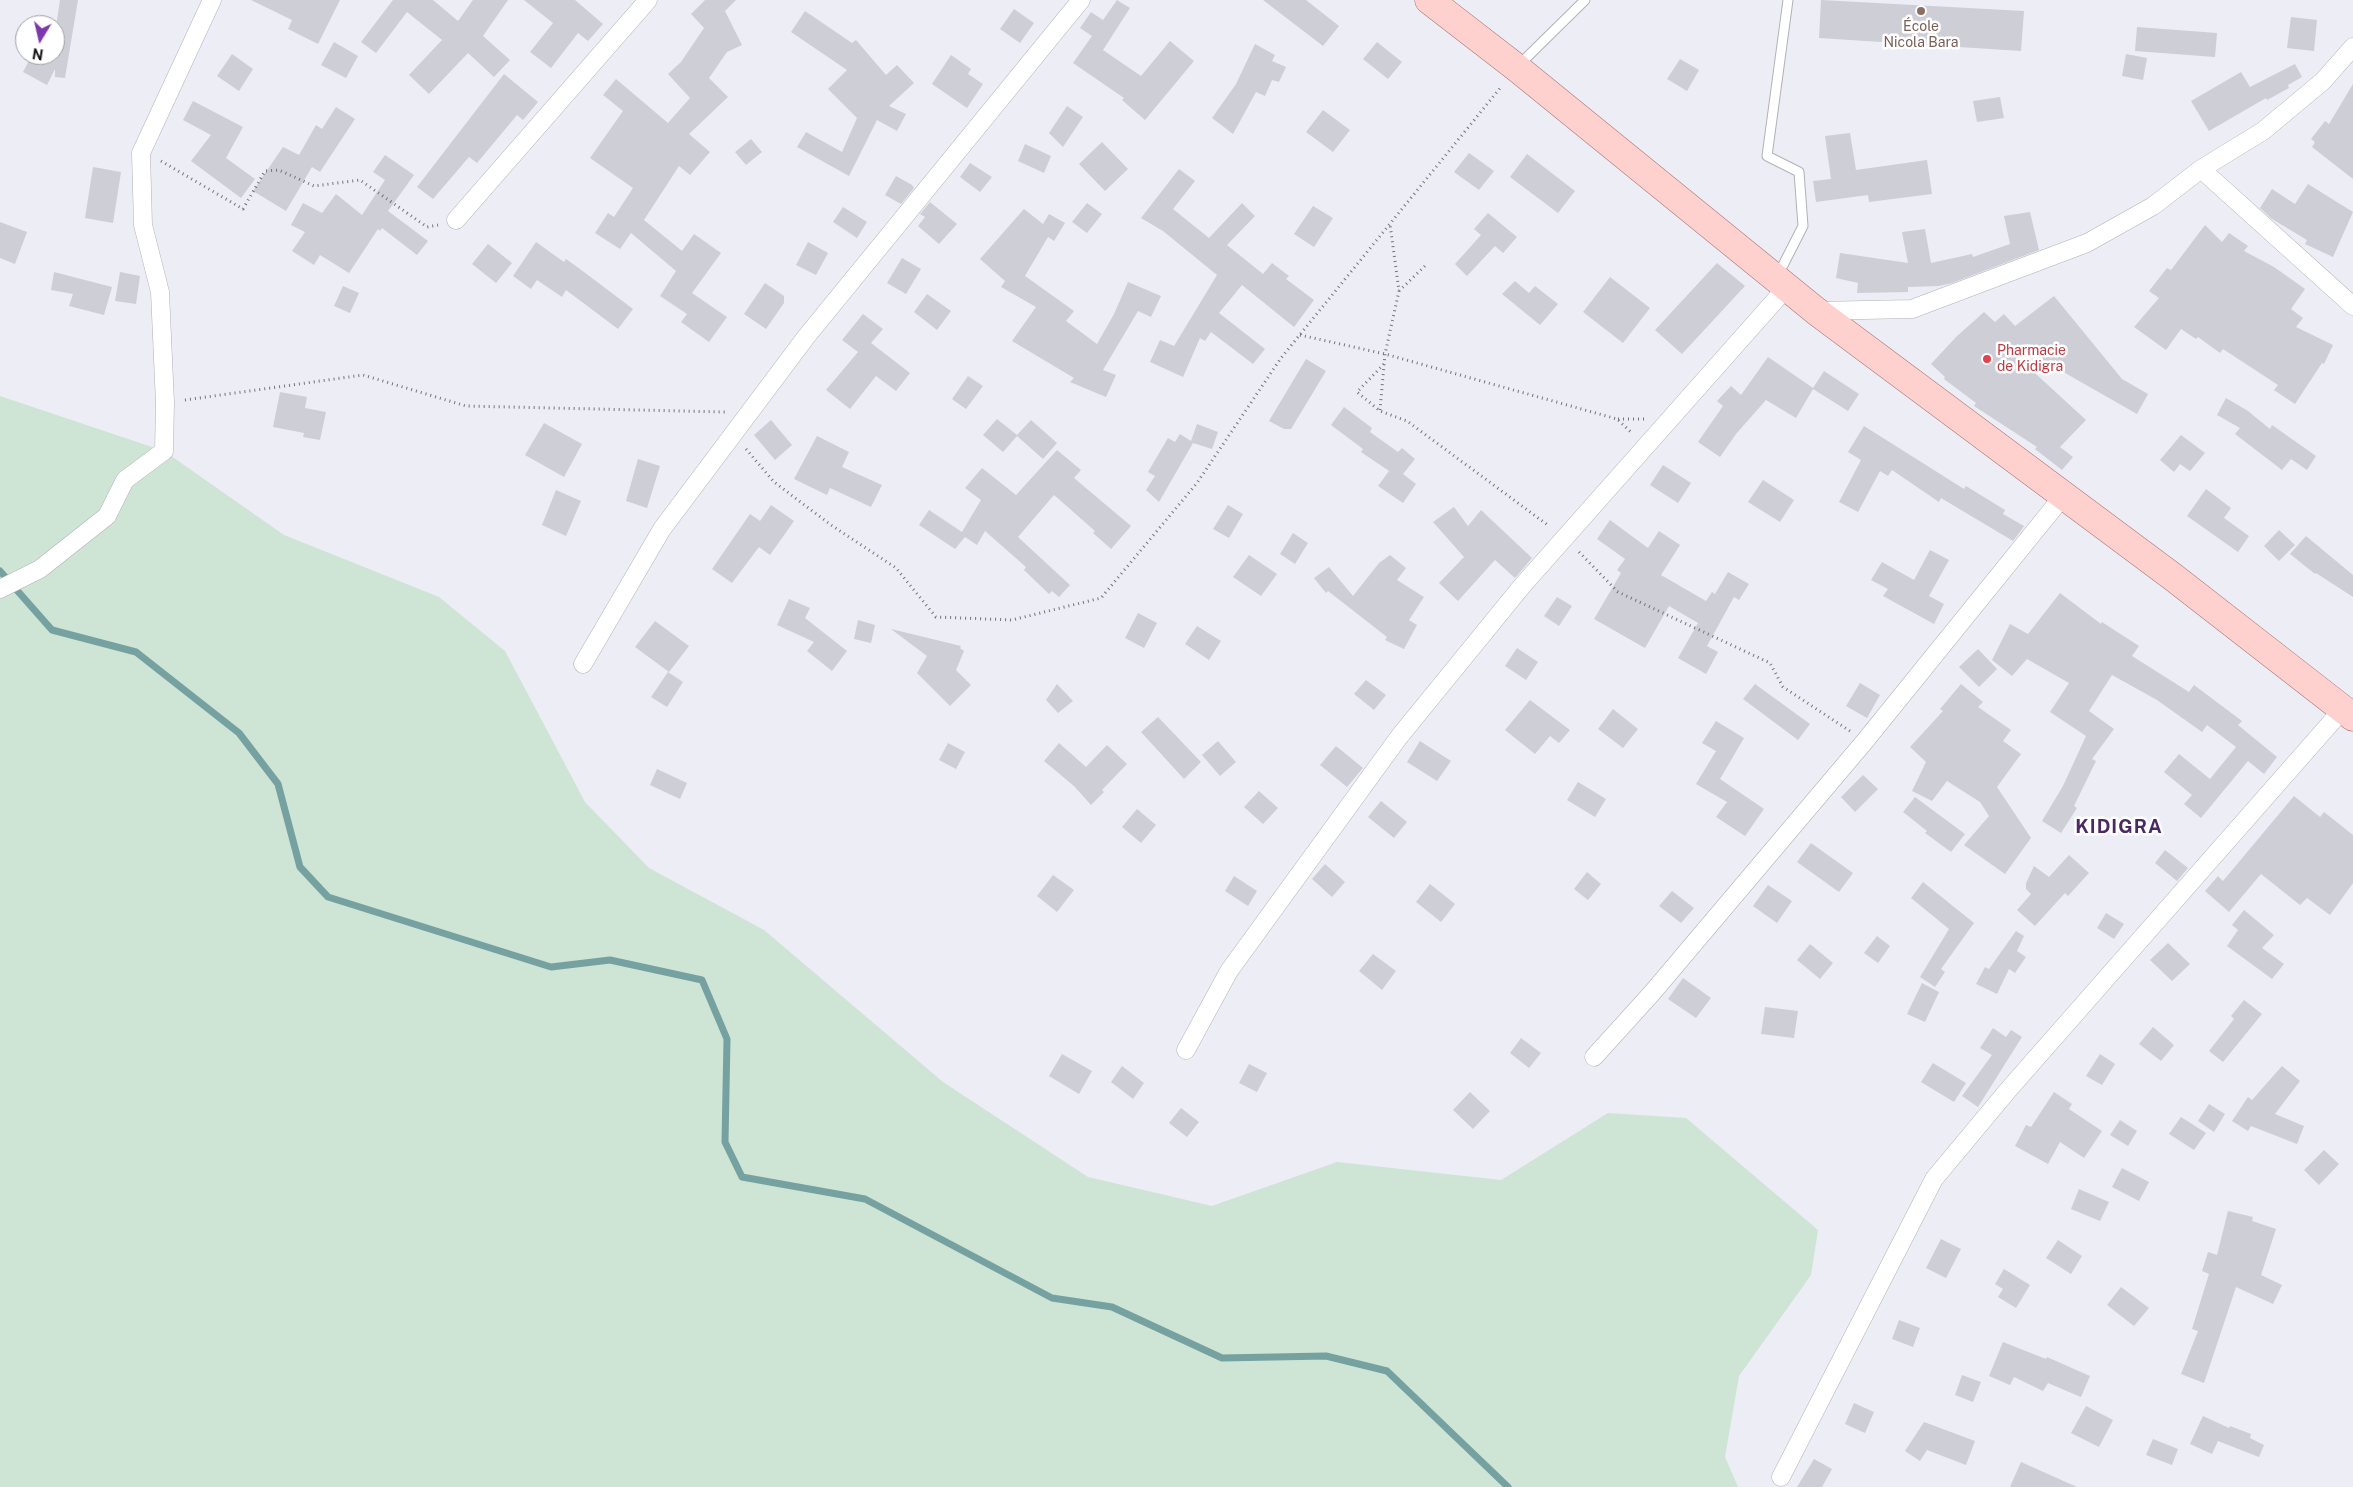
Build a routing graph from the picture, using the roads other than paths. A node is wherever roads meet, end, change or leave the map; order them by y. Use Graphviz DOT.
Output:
graph roads {
  1 [pos="212,0"];
  2 [pos="648,0"];
  3 [pos="1080,0"];
  4 [pos="1585,0"];
  5 [pos="1788,0"];
  6 [pos="1439,4"];
  7 [pos="2353,47"];
  8 [pos="1517,68"];
  9 [pos="2200,169"];
  10 [pos="456,220"];
  11 [pos="1782,283"];
  12 [pos="2353,306"];
  13 [pos="1816,312"];
  14 [pos="2064,495"];
  15 [pos="0,590"];
  16 [pos="584,664"];
  17 [pos="2348,713"];
  18 [pos="1186,1050"];
  19 [pos="1594,1057"];
  20 [pos="1780,1476"];
  1 -- 15 [label="street"];
  2 -- 10 [label="street"];
  3 -- 16 [label="street"];
  4 -- 8 [label="lane"];
  5 -- 11 [label="lane"];
  6 -- 8 [label="main road"];
  7 -- 9 [label="street"];
  8 -- 11 [label="main road"];
  9 -- 12 [label="street"];
  9 -- 13 [label="street"];
  11 -- 13 [label="main road"];
  11 -- 18 [label="street"];
  13 -- 14 [label="main road"];
  14 -- 17 [label="main road"];
  14 -- 19 [label="street"];
  17 -- 20 [label="street"];
}
